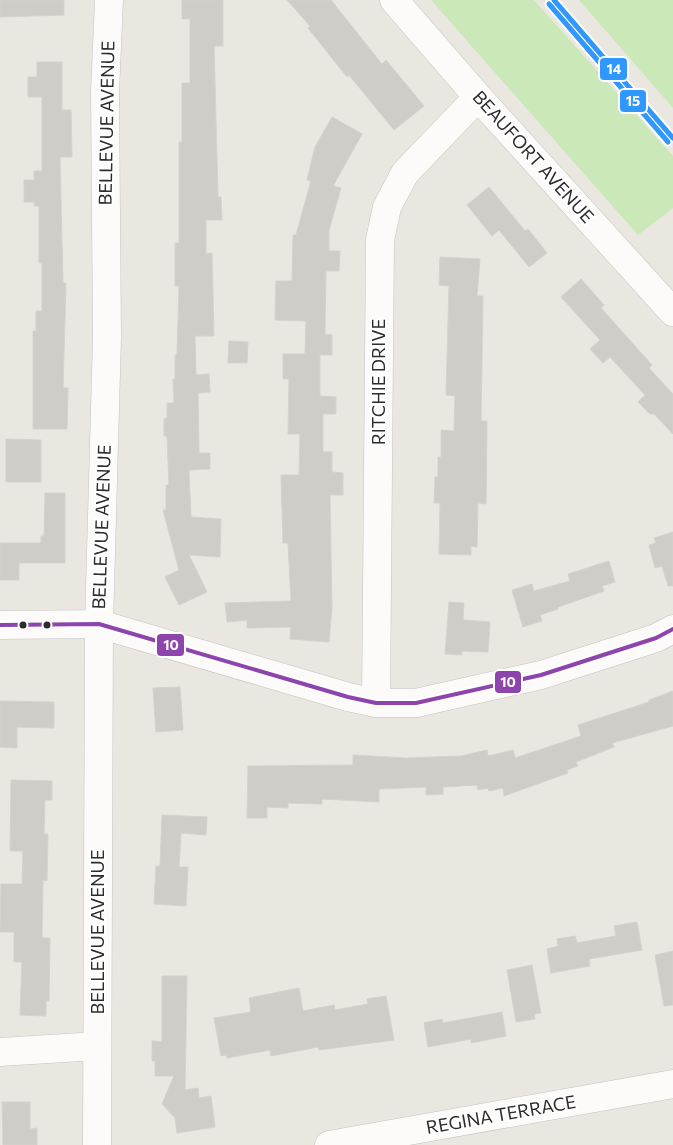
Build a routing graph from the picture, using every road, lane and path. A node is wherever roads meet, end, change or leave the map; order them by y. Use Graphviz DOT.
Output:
graph roads {
  1 [pos="109,0"];
  2 [pos="394,0"];
  3 [pos="478,97"];
  4 [pos="673,312"];
  5 [pos="99,624"];
  6 [pos="0,625"];
  7 [pos="673,629"];
  8 [pos="376,703"];
  9 [pos="97,1046"];
  10 [pos="0,1052"];
  11 [pos="673,1084"];
  12 [pos="96,1145"];
  13 [pos="329,1145"];
  1 -- 5 [label="street, BELLEVUE AVENUE"];
  2 -- 3 [label="street, BEAUFORT AVENUE"];
  3 -- 4 [label="street, BEAUFORT AVENUE"];
  3 -- 8 [label="street, RITCHIE DRIVE"];
  5 -- 6 [label="street"];
  5 -- 8 [label="street"];
  5 -- 9 [label="street, BELLEVUE AVENUE"];
  7 -- 8 [label="street"];
  9 -- 10 [label="street"];
  9 -- 12 [label="street, BELLEVUE AVENUE"];
  11 -- 13 [label="street, REGINA TERRACE"];
}
